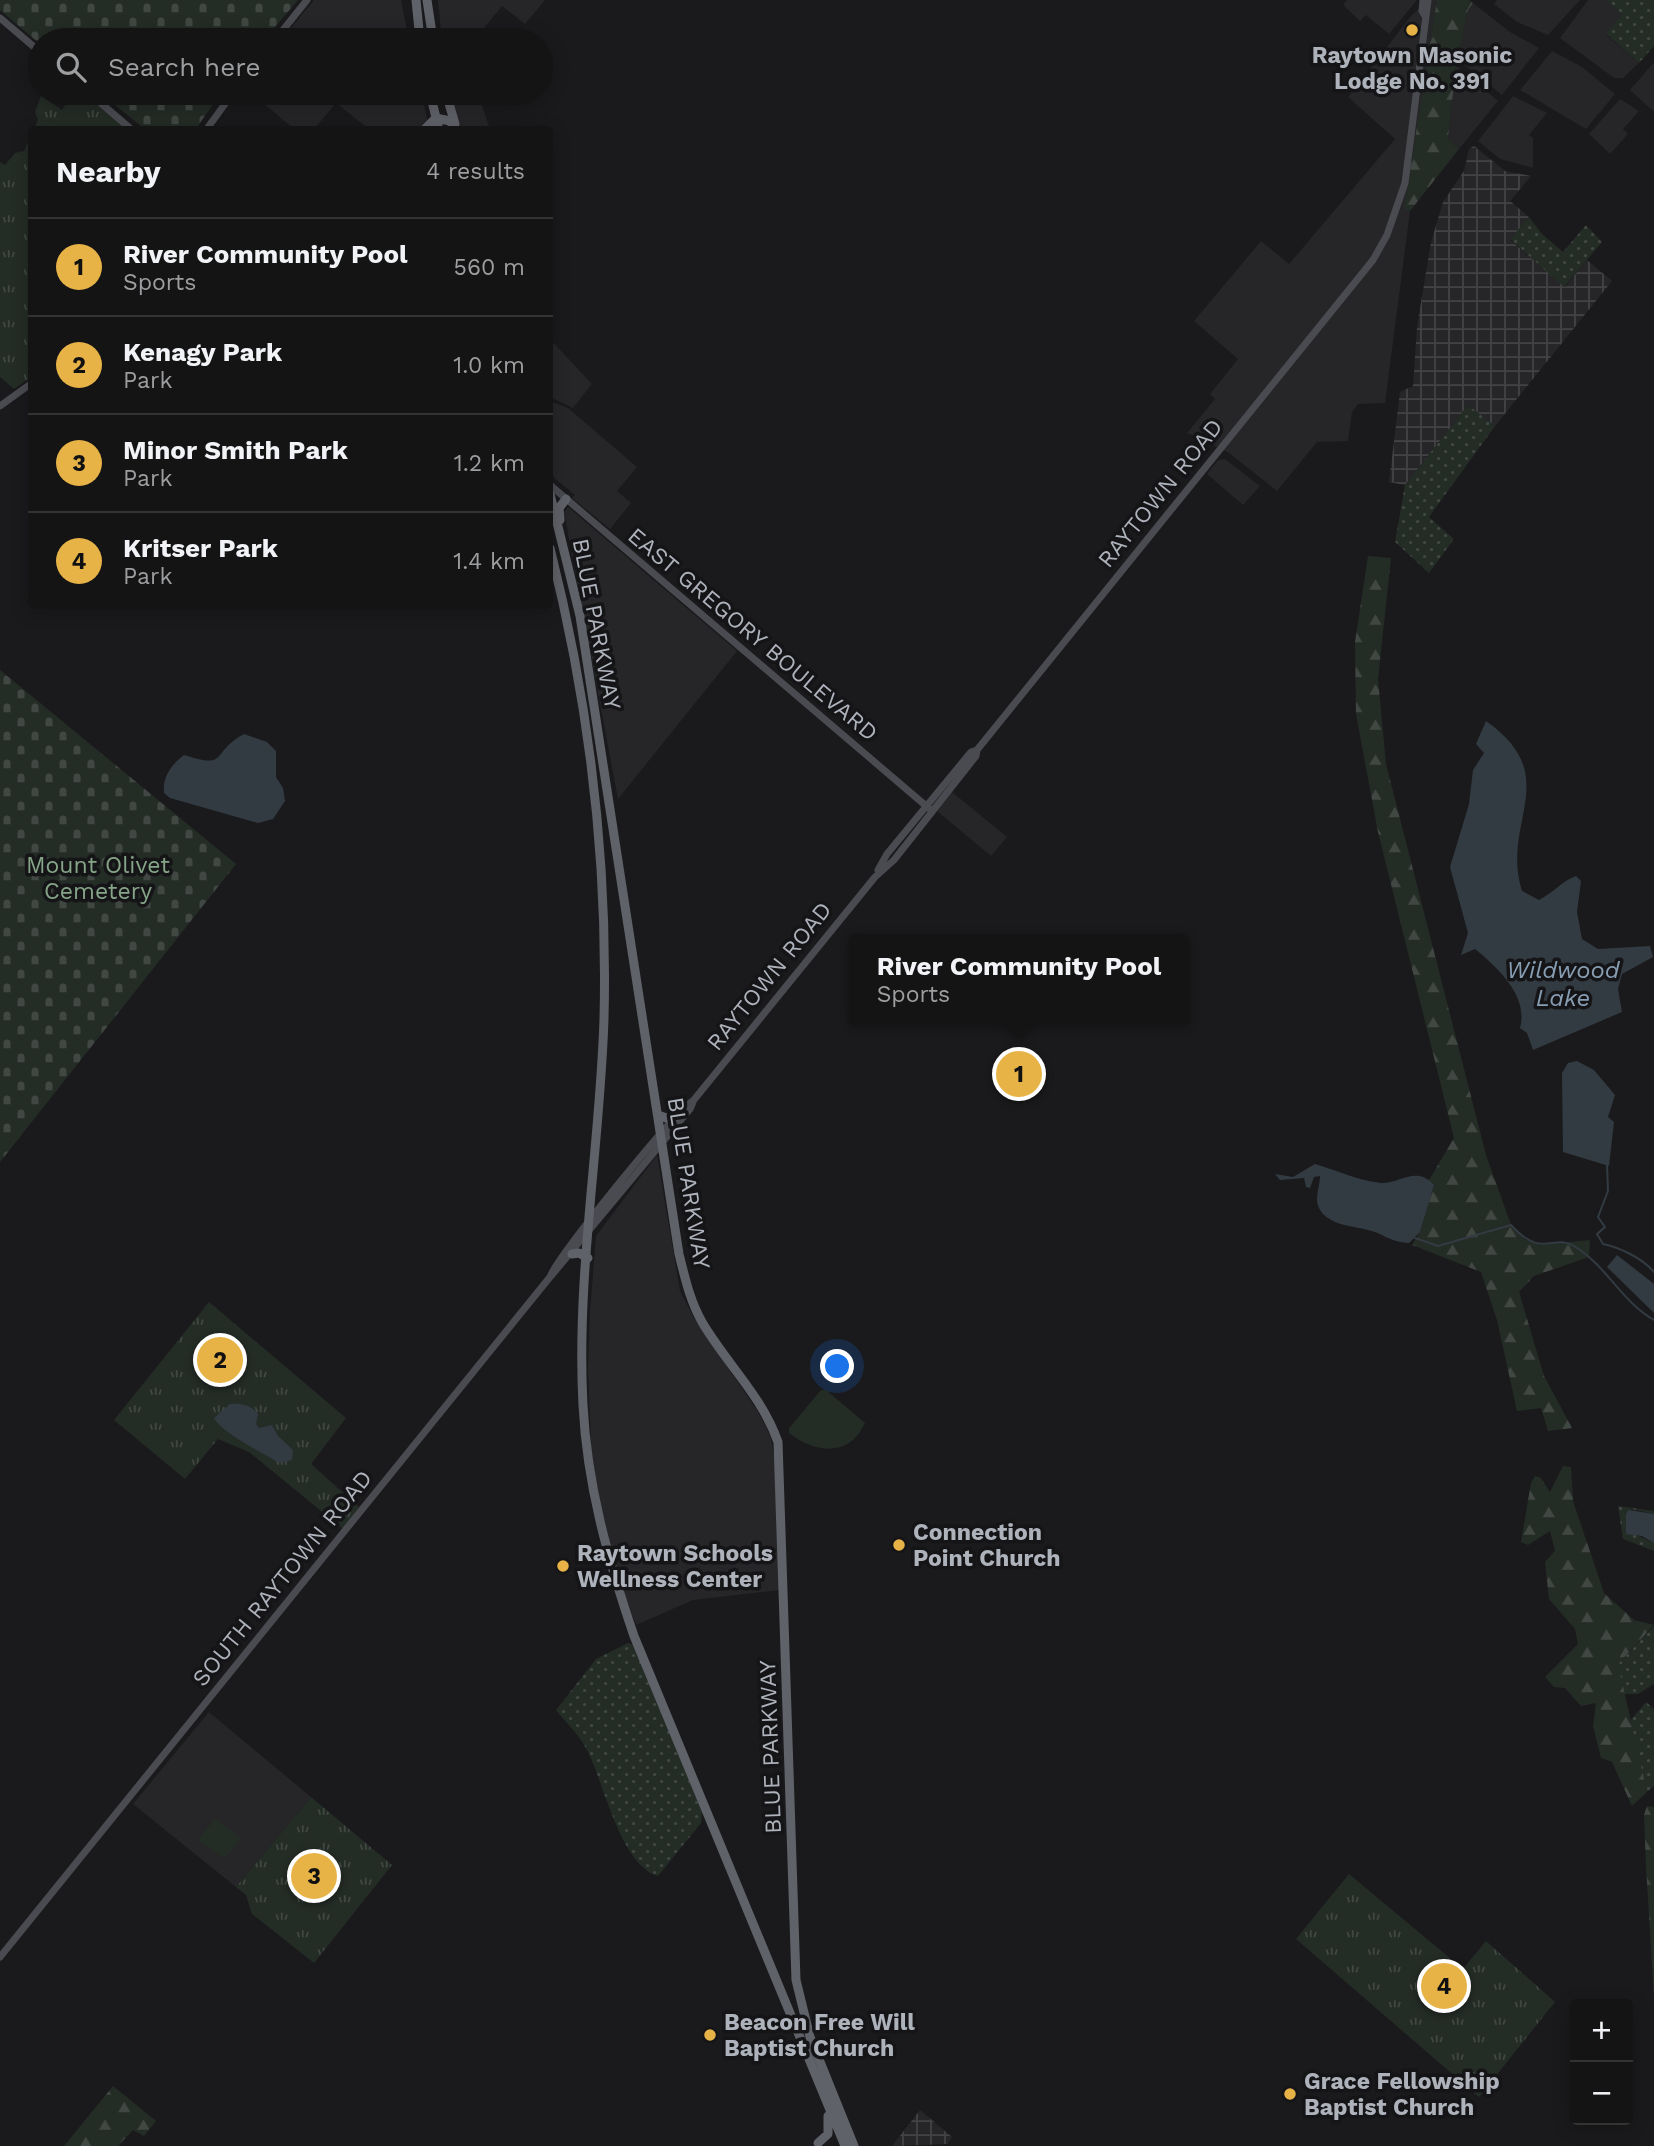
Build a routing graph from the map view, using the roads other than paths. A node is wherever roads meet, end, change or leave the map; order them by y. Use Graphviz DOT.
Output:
graph roads {
  1 [pos="307,0"];
  2 [pos="416,0"];
  3 [pos="427,0"];
  4 [pos="1423,0"];
  5 [pos="1429,0"];
  6 [pos="1425,16"];
  7 [pos="0,18"];
  8 [pos="285,28"];
  9 [pos="419,28"];
  10 [pos="431,28"];
  11 [pos="28,42"];
  12 [pos="103,105"];
  13 [pos="224,105"];
  14 [pos="449,105"];
  15 [pos="450,108"];
  16 [pos="437,121"];
  17 [pos="127,126"];
  18 [pos="209,126"];
  19 [pos="453,126"];
  20 [pos="455,126"];
  21 [pos="28,386"];
  22 [pos="0,406"];
  23 [pos="553,488"];
  24 [pos="566,499"];
  25 [pos="553,506"];
  26 [pos="564,549"];
  27 [pos="553,561"];
  28 [pos="929,809"];
  29 [pos="693,1101"];
  30 [pos="658,1115"];
  31 [pos="675,1117"];
  32 [pos="662,1139"];
  33 [pos="590,1222"];
  34 [pos="589,1234"];
  35 [pos="572,1254"];
  36 [pos="587,1258"];
  37 [pos="551,1277"];
  38 [pos="0,1956"];
  39 [pos="822,2091"];
  40 [pos="844,2146"];
  41 [pos="854,2146"];
  1 -- 8 [label="main road"];
  2 -- 9 [label="highway"];
  3 -- 10 [label="highway"];
  4 -- 6 [label="main road"];
  5 -- 6 [label="main road"];
  6 -- 28 [label="main road, RAYTOWN ROAD"];
  7 -- 11 [label="main road"];
  12 -- 17 [label="main road"];
  13 -- 18 [label="main road"];
  14 -- 15 [label="highway"];
  15 -- 16 [label="highway"];
  15 -- 20 [label="highway"];
  16 -- 19 [label="highway"];
  21 -- 22 [label="main road"];
  23 -- 24 [label="main road, EAST GREGORY BOULEVARD"];
  24 -- 26 [label="highway"];
  24 -- 28 [label="main road, EAST GREGORY BOULEVARD"];
  25 -- 26 [label="highway, BLUE PARKWAY"];
  26 -- 30 [label="highway, BLUE PARKWAY"];
  27 -- 33 [label="highway, BLUE PARKWAY"];
  28 -- 29 [label="main road, RAYTOWN ROAD"];
  29 -- 31 [label="main road, RAYTOWN ROAD"];
  29 -- 32 [label="main road, RAYTOWN ROAD"];
  30 -- 31 [label="highway"];
  30 -- 32 [label="highway, BLUE PARKWAY"];
  31 -- 32 [label="main road, RAYTOWN ROAD"];
  32 -- 33 [label="main road, RAYTOWN ROAD"];
  32 -- 34 [label="main road, RAYTOWN ROAD"];
  32 -- 41 [label="highway, BLUE PARKWAY"];
  33 -- 34 [label="highway, BLUE PARKWAY"];
  33 -- 37 [label="main road, SOUTH RAYTOWN ROAD"];
  34 -- 35 [label="main road, RAYTOWN ROAD"];
  34 -- 36 [label="highway, BLUE PARKWAY"];
  35 -- 36 [label="highway"];
  35 -- 37 [label="main road, RAYTOWN ROAD"];
  36 -- 39 [label="highway, BLUE PARKWAY"];
  37 -- 38 [label="main road, SOUTH RAYTOWN ROAD"];
  39 -- 40 [label="highway, BLUE PARKWAY"];
  39 -- 40 [label="highway"];
}
